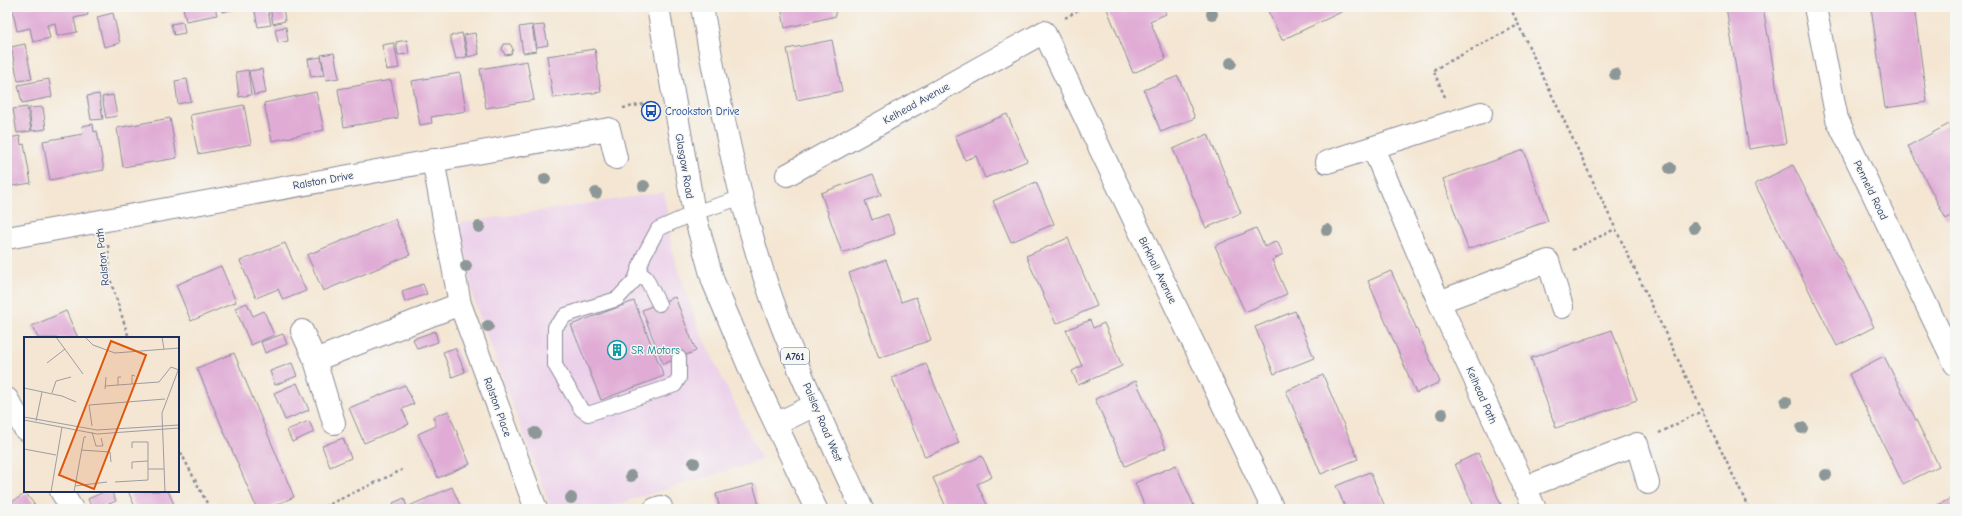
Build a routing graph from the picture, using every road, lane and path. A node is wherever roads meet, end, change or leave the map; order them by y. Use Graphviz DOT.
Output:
graph roads {
  1 [pos="658,7"];
  2 [pos="702,7"];
  3 [pos="1510,7"];
  4 [pos="1815,7"];
  5 [pos="1518,25"];
  6 [pos="1044,32"];
  7 [pos="674,99"];
  8 [pos="1481,112"];
  9 [pos="1456,122"];
  10 [pos="609,129"];
  11 [pos="1373,148"];
  12 [pos="616,158"];
  13 [pos="433,160"];
  14 [pos="1327,162"];
  15 [pos="788,175"];
  16 [pos="743,197"];
  17 [pos="106,219"];
  18 [pos="696,221"];
  19 [pos="1615,229"];
  20 [pos="7,238"];
  21 [pos="1548,261"];
  22 [pos="638,271"];
  23 [pos="1440,302"];
  24 [pos="460,304"];
  25 [pos="659,304"];
  26 [pos="1562,307"];
  27 [pos="302,331"];
  28 [pos="128,337"];
  29 [pos="679,358"];
  30 [pos="315,360"];
  31 [pos="1955,364"];
  32 [pos="7,399"];
  33 [pos="816,405"];
  34 [pos="1702,411"];
  35 [pos="334,423"];
  36 [pos="776,424"];
  37 [pos="24,427"];
  38 [pos="1637,444"];
  39 [pos="179,449"];
  40 [pos="402,470"];
  41 [pos="1648,483"];
  42 [pos="1524,488"];
  43 [pos="62,492"];
  44 [pos="72,509"];
  45 [pos="210,509"];
  46 [pos="319,509"];
  47 [pos="536,509"];
  48 [pos="816,509"];
  49 [pos="862,509"];
  50 [pos="1273,509"];
  51 [pos="1535,509"];
  52 [pos="1749,509"];
  1 -- 7 [label="street, Glasgow Road"];
  2 -- 16 [label="street, A761"];
  3 -- 5 [label="path"];
  4 -- 31 [label="street, Penneld Road"];
  5 -- 9 [label="path"];
  5 -- 19 [label="path"];
  6 -- 15 [label="street, Kelhead Avenue"];
  6 -- 50 [label="street, Birkhall Avenue"];
  7 -- 10 [label="path"];
  7 -- 18 [label="street, Glasgow Road"];
  8 -- 9 [label="street"];
  9 -- 11 [label="street"];
  10 -- 12 [label="street"];
  10 -- 13 [label="street, Ralston Drive"];
  11 -- 14 [label="street"];
  11 -- 23 [label="street, Kelhead Path"];
  13 -- 17 [label="street, Ralston Drive"];
  13 -- 24 [label="street, Ralston Place"];
  16 -- 18 [label="lane"];
  16 -- 33 [label="street, Paisley Road West / A761"];
  17 -- 20 [label="street, Ralston Drive"];
  17 -- 28 [label="path, Ralston Path"];
  18 -- 22 [label="lane"];
  18 -- 36 [label="street"];
  19 -- 21 [label="path"];
  19 -- 34 [label="path"];
  21 -- 23 [label="street"];
  21 -- 26 [label="street"];
  22 -- 25 [label="lane"];
  22 -- 29 [label="lane"];
  23 -- 42 [label="street, Kelhead Path"];
  24 -- 30 [label="street"];
  24 -- 47 [label="street, Ralston Place"];
  27 -- 30 [label="street"];
  30 -- 35 [label="street"];
  32 -- 37 [label="street"];
  33 -- 36 [label="street"];
  33 -- 49 [label="street, Paisley Road West / A761"];
  34 -- 38 [label="path"];
  34 -- 52 [label="path"];
  36 -- 48 [label="street"];
  38 -- 41 [label="street"];
  38 -- 42 [label="street"];
  39 -- 45 [label="path"];
  40 -- 46 [label="path"];
  42 -- 51 [label="street, Kelhead Path"];
  43 -- 44 [label="street"];
}
